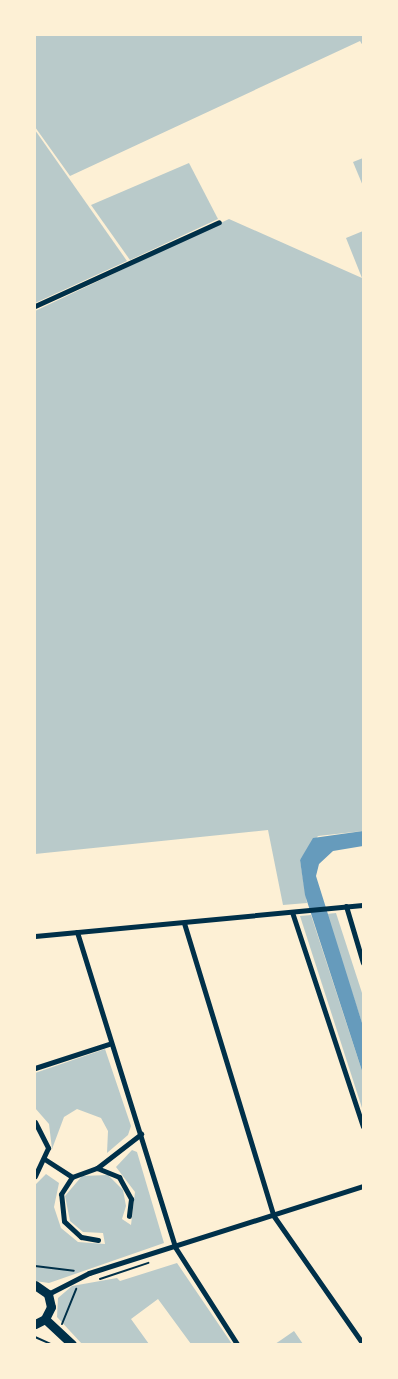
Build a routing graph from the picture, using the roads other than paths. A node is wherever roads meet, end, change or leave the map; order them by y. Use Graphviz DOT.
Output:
graph roads {
  1 [pos="219,222"];
  2 [pos="35,306"];
  3 [pos="363,905"];
  4 [pos="346,906"];
  5 [pos="292,912"];
  6 [pos="184,923"];
  7 [pos="77,932"];
  8 [pos="35,936"];
  9 [pos="363,963"];
  10 [pos="109,1044"];
  11 [pos="35,1068"];
  12 [pos="35,1122"];
  13 [pos="363,1127"];
  14 [pos="141,1134"];
  15 [pos="46,1160"];
  16 [pos="97,1168"];
  17 [pos="35,1176"];
  18 [pos="72,1177"];
  19 [pos="363,1186"];
  20 [pos="273,1215"];
  21 [pos="129,1216"];
  22 [pos="98,1240"];
  23 [pos="174,1247"];
  24 [pos="35,1285"];
  25 [pos="48,1294"];
  26 [pos="45,1319"];
  27 [pos="35,1324"];
  28 [pos="72,1344"];
  29 [pos="237,1344"];
  30 [pos="363,1344"];
  1 -- 2 [label="street"];
  3 -- 4 [label="street"];
  4 -- 5 [label="street"];
  4 -- 9 [label="street"];
  5 -- 6 [label="street"];
  5 -- 13 [label="street"];
  6 -- 7 [label="street"];
  6 -- 20 [label="street"];
  7 -- 8 [label="street"];
  7 -- 10 [label="street"];
  10 -- 11 [label="street"];
  10 -- 14 [label="street"];
  12 -- 15 [label="street"];
  14 -- 16 [label="street"];
  14 -- 23 [label="street"];
  15 -- 17 [label="street"];
  15 -- 18 [label="street"];
  16 -- 18 [label="street"];
  16 -- 21 [label="street"];
  18 -- 22 [label="street"];
  19 -- 20 [label="street"];
  20 -- 23 [label="street"];
  20 -- 30 [label="street"];
  23 -- 25 [label="street"];
  23 -- 29 [label="street"];
  24 -- 25 [label="main road"];
  25 -- 26 [label="main road"];
  26 -- 27 [label="main road"];
  26 -- 28 [label="main road"];
}
